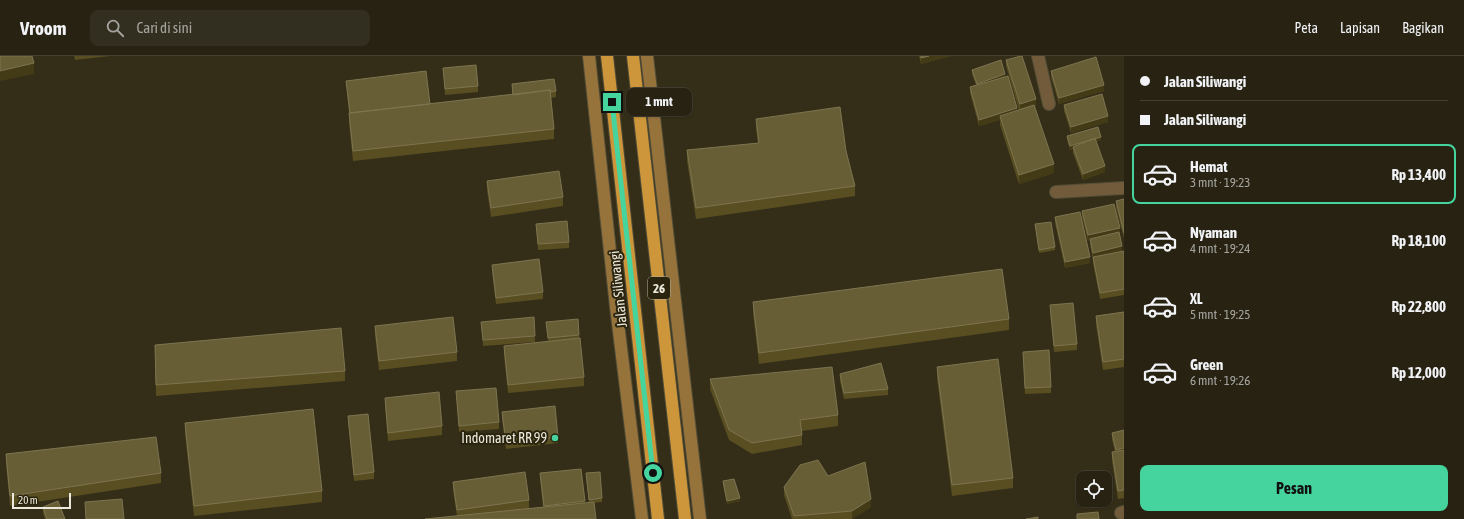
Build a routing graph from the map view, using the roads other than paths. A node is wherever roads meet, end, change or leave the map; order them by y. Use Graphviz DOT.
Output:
graph roads {
  1 [pos="589,56"];
  2 [pos="607,56"];
  3 [pos="633,56"];
  4 [pos="647,56"];
  5 [pos="1038,56"];
  6 [pos="1049,104"];
  7 [pos="1124,188"];
  8 [pos="1056,192"];
  9 [pos="642,519"];
  10 [pos="658,519"];
  11 [pos="685,519"];
  12 [pos="700,519"];
  1 -- 9 [label="street"];
  2 -- 10 [label="highway, Jalan Siliwangi / 26"];
  3 -- 11 [label="highway, 26"];
  4 -- 12 [label="street"];
  5 -- 6 [label="street"];
  7 -- 8 [label="street"];
}
